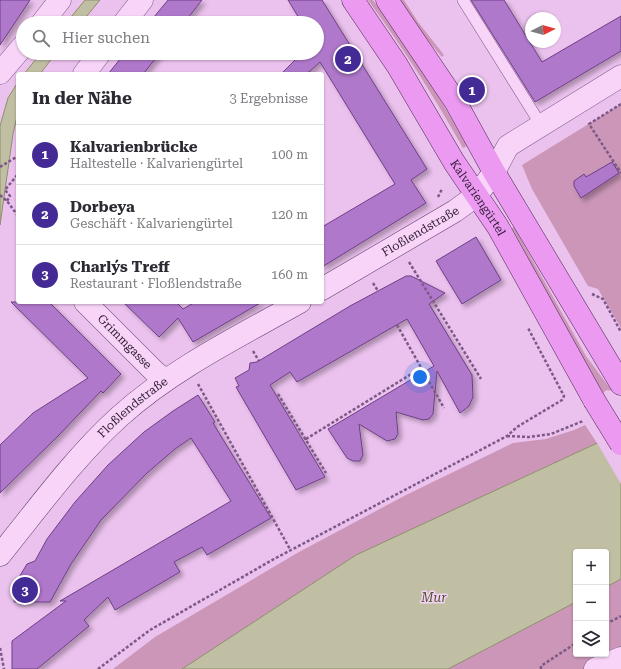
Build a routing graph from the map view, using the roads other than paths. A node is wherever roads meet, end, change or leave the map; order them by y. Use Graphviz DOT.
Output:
graph roads {
  1 [pos="60,0"];
  2 [pos="142,0"];
  3 [pos="353,0"];
  4 [pos="387,0"];
  5 [pos="463,0"];
  6 [pos="47,16"];
  7 [pos="129,16"];
  8 [pos="16,55"];
  9 [pos="95,60"];
  10 [pos="86,72"];
  11 [pos="0,74"];
  12 [pos="621,76"];
  13 [pos="541,125"];
  14 [pos="494,172"];
  15 [pos="477,195"];
  16 [pos="324,288"];
  17 [pos="87,304"];
  18 [pos="296,304"];
  19 [pos="166,380"];
  20 [pos="621,384"];
  21 [pos="621,444"];
  22 [pos="0,554"];
  23 [pos="621,658"];
  24 [pos="595,669"];
  1 -- 6 [label="main road"];
  2 -- 7 [label="main road"];
  3 -- 15 [label="main road, Kalvariengürtel"];
  4 -- 14 [label="main road"];
  5 -- 13 [label="lane"];
  8 -- 11 [label="main road"];
  9 -- 10 [label="main road"];
  12 -- 13 [label="main road, Floßlendstraße"];
  13 -- 14 [label="main road, Floßlendstraße"];
  14 -- 15 [label="main road, Floßlendstraße"];
  14 -- 20 [label="main road"];
  15 -- 16 [label="main road, Floßlendstraße"];
  15 -- 21 [label="main road, Kalvariengürtel, bridge"];
  17 -- 19 [label="main road, Grimmgasse"];
  18 -- 19 [label="main road, Floßlendstraße"];
  19 -- 22 [label="main road, Floßlendstraße"];
  23 -- 24 [label="main road"];
}
